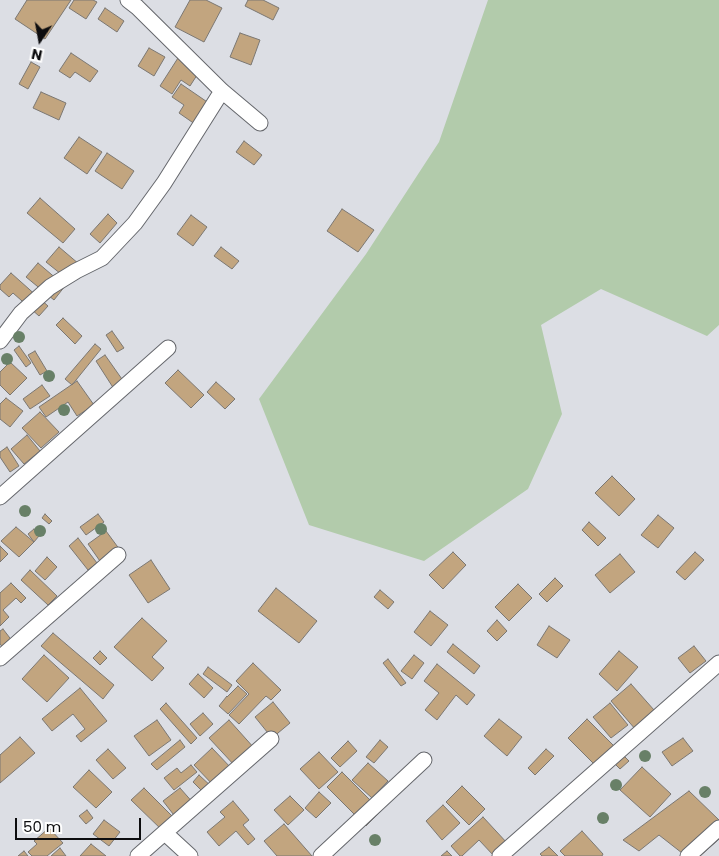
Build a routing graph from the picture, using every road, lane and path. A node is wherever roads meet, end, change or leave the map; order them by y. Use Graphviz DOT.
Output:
graph roads {
  1 [pos="135,2"];
  2 [pos="222,91"];
  3 [pos="260,123"];
  4 [pos="0,341"];
  5 [pos="168,348"];
  6 [pos="0,497"];
  7 [pos="118,555"];
  8 [pos="0,658"];
  9 [pos="719,662"];
  10 [pos="271,739"];
  11 [pos="424,760"];
  12 [pos="719,828"];
  13 [pos="165,833"];
  14 [pos="138,856"];
  15 [pos="190,856"];
  16 [pos="321,856"];
  17 [pos="500,856"];
  18 [pos="688,856"];
  1 -- 2 [label="street"];
  2 -- 3 [label="street"];
  2 -- 4 [label="street"];
  5 -- 6 [label="street"];
  7 -- 8 [label="street"];
  9 -- 17 [label="street"];
  10 -- 13 [label="street"];
  11 -- 16 [label="street"];
  12 -- 18 [label="street"];
  13 -- 14 [label="street"];
  13 -- 15 [label="street"];
}
